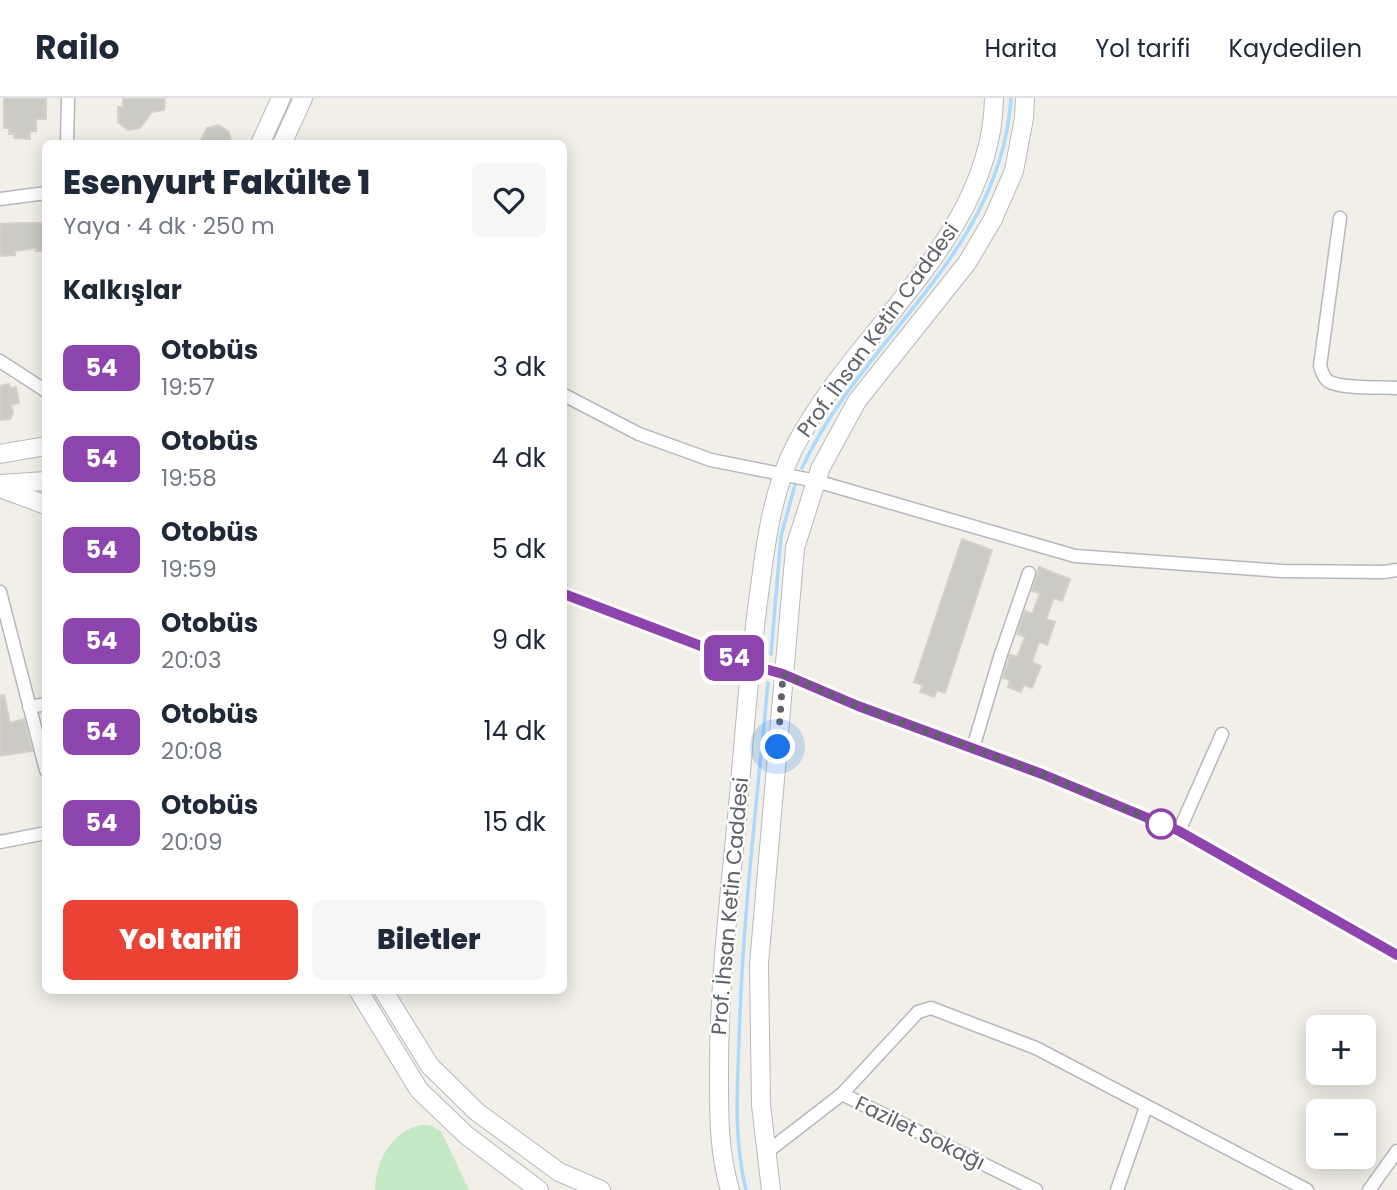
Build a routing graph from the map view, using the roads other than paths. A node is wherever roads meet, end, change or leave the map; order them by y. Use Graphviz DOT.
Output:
graph roads {
  1 [pos="68,98"];
  2 [pos="281,98"];
  3 [pos="303,98"];
  4 [pos="994,98"];
  5 [pos="1025,98"];
  6 [pos="67,140"];
  7 [pos="262,140"];
  8 [pos="284,140"];
  9 [pos="42,194"];
  10 [pos="0,199"];
  11 [pos="1340,218"];
  12 [pos="0,361"];
  13 [pos="33,385"];
  14 [pos="1397,388"];
  15 [pos="42,389"];
  16 [pos="42,394"];
  17 [pos="567,397"];
  18 [pos="42,447"];
  19 [pos="0,454"];
  20 [pos="785,474"];
  21 [pos="42,481"];
  22 [pos="816,481"];
  23 [pos="0,486"];
  24 [pos="42,503"];
  25 [pos="1397,569"];
  26 [pos="1029,573"];
  27 [pos="0,592"];
  28 [pos="567,595"];
  29 [pos="751,665"];
  30 [pos="783,674"];
  31 [pos="42,705"];
  32 [pos="30,707"];
  33 [pos="1222,734"];
  34 [pos="973,748"];
  35 [pos="42,754"];
  36 [pos="1179,831"];
  37 [pos="42,834"];
  38 [pos="0,842"];
  39 [pos="1397,955"];
  40 [pos="360,994"];
  41 [pos="385,994"];
  42 [pos="842,1094"];
  43 [pos="1146,1107"];
  44 [pos="1397,1151"];
  45 [pos="767,1152"];
  46 [pos="539,1190"];
  47 [pos="601,1190"];
  48 [pos="730,1190"];
  49 [pos="771,1190"];
  50 [pos="1036,1190"];
  51 [pos="1117,1190"];
  52 [pos="1307,1190"];
  53 [pos="1369,1190"];
  1 -- 6 [label="street"];
  2 -- 7 [label="street"];
  3 -- 8 [label="street"];
  4 -- 20 [label="street, Prof. İhsan Ketin Caddesi"];
  5 -- 22 [label="street, Prof. İhsan Ketin Caddesi"];
  9 -- 10 [label="street"];
  11 -- 14 [label="street"];
  12 -- 13 [label="street"];
  13 -- 15 [label="street"];
  13 -- 16 [label="street"];
  17 -- 20 [label="street"];
  18 -- 19 [label="street"];
  20 -- 22 [label="street"];
  20 -- 29 [label="street, Prof. İhsan Ketin Caddesi"];
  21 -- 23 [label="street"];
  22 -- 25 [label="street"];
  22 -- 30 [label="street, Prof. İhsan Ketin Caddesi"];
  23 -- 24 [label="street"];
  26 -- 34 [label="street"];
  27 -- 32 [label="street"];
  28 -- 29 [label="street"];
  29 -- 30 [label="street"];
  29 -- 48 [label="street, Prof. İhsan Ketin Caddesi"];
  30 -- 34 [label="street"];
  30 -- 45 [label="street, Prof. İhsan Ketin Caddesi"];
  31 -- 32 [label="street"];
  32 -- 35 [label="street"];
  33 -- 36 [label="street"];
  34 -- 36 [label="street"];
  36 -- 39 [label="street"];
  37 -- 38 [label="street"];
  40 -- 46 [label="street"];
  41 -- 47 [label="street"];
  42 -- 43 [label="street"];
  42 -- 45 [label="street"];
  42 -- 50 [label="street, Fazilet Sokağı"];
  43 -- 51 [label="street"];
  43 -- 52 [label="street"];
  44 -- 53 [label="street"];
  45 -- 49 [label="street, Prof. İhsan Ketin Caddesi"];
}
